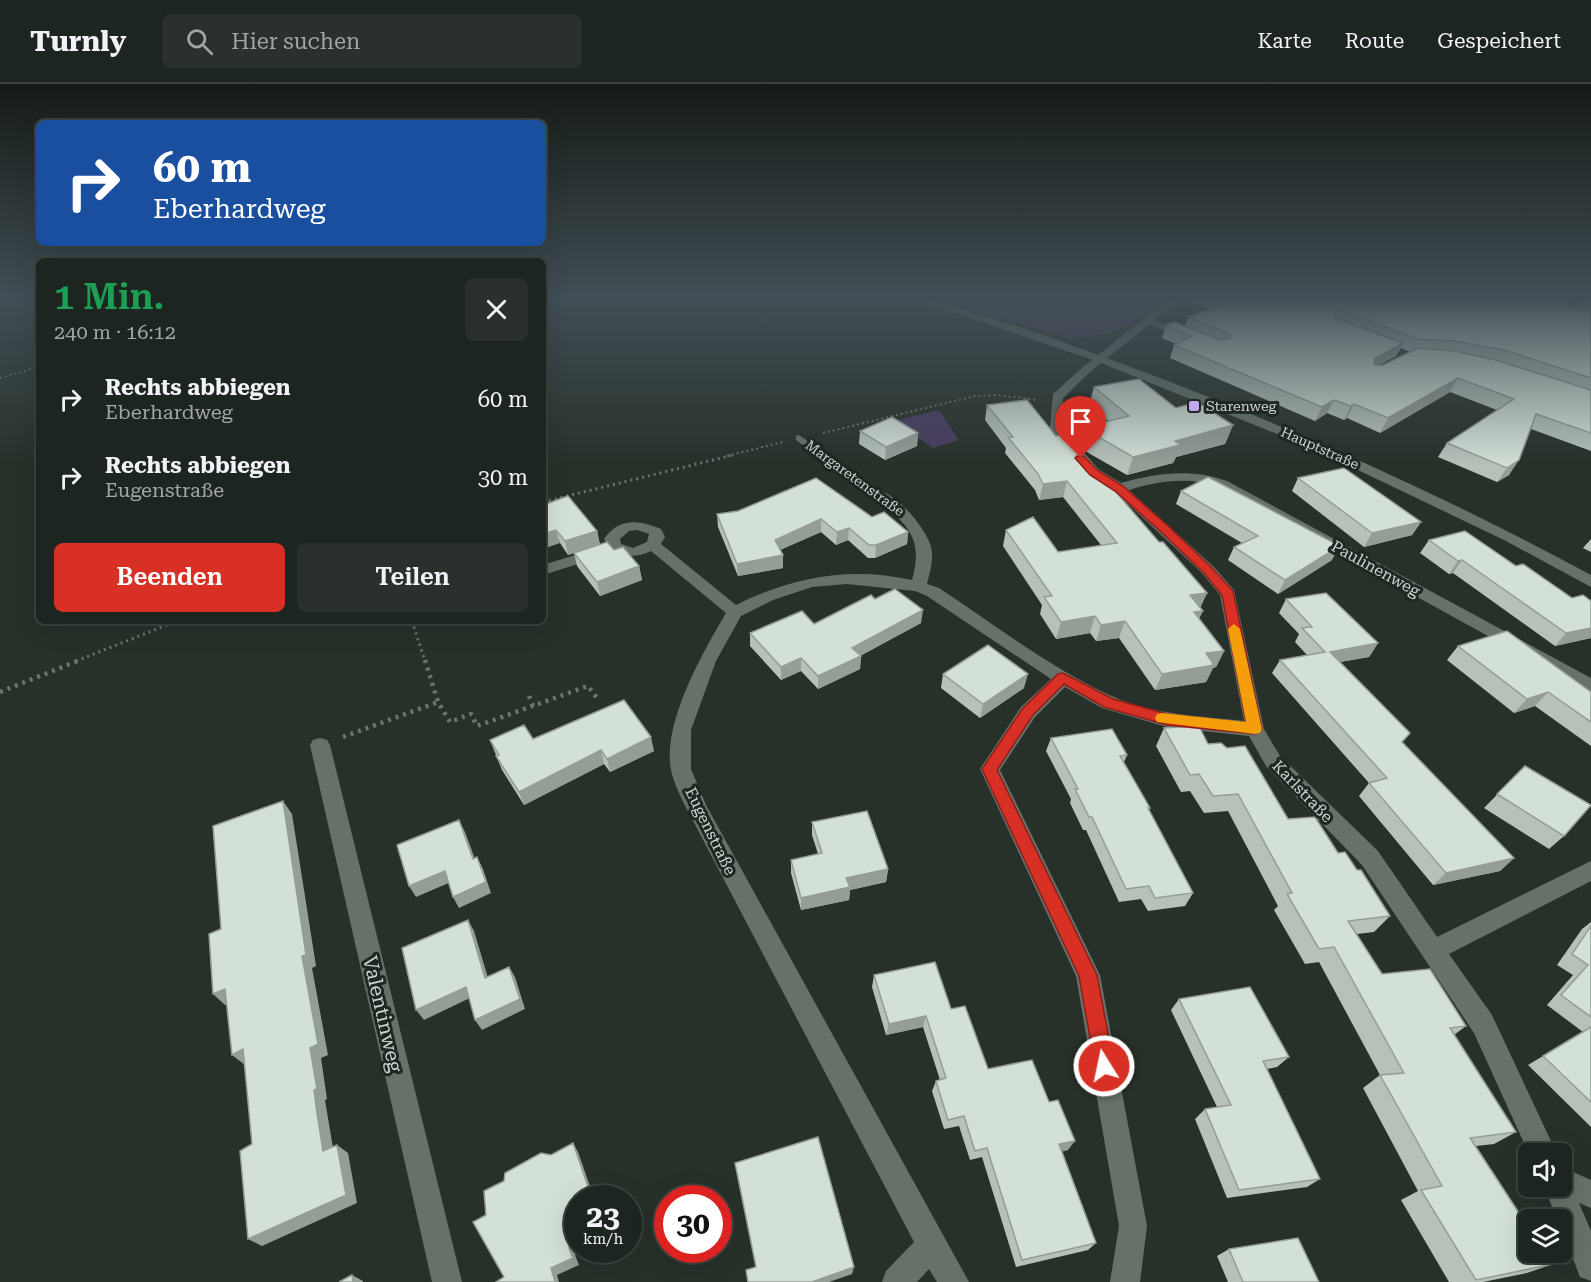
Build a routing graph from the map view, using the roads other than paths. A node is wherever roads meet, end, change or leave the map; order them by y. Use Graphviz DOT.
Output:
graph roads {
  1 [pos="1086,354"];
  2 [pos="1107,354"];
  3 [pos="1100,359"];
  4 [pos="799,438"];
  5 [pos="1119,488"];
  6 [pos="878,494"];
  7 [pos="653,545"];
  8 [pos="615,547"];
  9 [pos="546,569"];
  10 [pos="1591,582"];
  11 [pos="918,587"];
  12 [pos="735,612"];
  13 [pos="1063,678"];
  14 [pos="1591,686"];
  15 [pos="1255,729"];
  16 [pos="320,745"];
  17 [pos="1591,870"];
  18 [pos="1433,951"];
  19 [pos="1538,1143"];
  20 [pos="1572,1185"];
  21 [pos="1591,1194"];
  22 [pos="1563,1197"];
  23 [pos="931,1245"];
  24 [pos="1591,1266"];
  25 [pos="447,1282"];
  26 [pos="897,1282"];
  27 [pos="954,1282"];
  28 [pos="1125,1282"];
  1 -- 3 [label="street, Hauptstraße"];
  2 -- 3 [label="street"];
  3 -- 5 [label="street, Karlstraße"];
  3 -- 10 [label="street, Hauptstraße"];
  4 -- 6 [label="lane, Margaretenstraße"];
  5 -- 14 [label="street, Paulinenweg"];
  5 -- 15 [label="street, Karlstraße"];
  6 -- 11 [label="street, Margaretenstraße"];
  7 -- 8 [label="street"];
  7 -- 8 [label="street"];
  7 -- 12 [label="street"];
  8 -- 9 [label="street"];
  11 -- 12 [label="street"];
  11 -- 13 [label="street"];
  12 -- 23 [label="street, Eugenstraße"];
  13 -- 15 [label="street"];
  13 -- 28 [label="street"];
  15 -- 18 [label="street, Karlstraße"];
  16 -- 25 [label="street, Valentinweg"];
  17 -- 18 [label="street"];
  18 -- 19 [label="street, Karlstraße"];
  20 -- 21 [label="street"];
  22 -- 24 [label="street"];
  23 -- 26 [label="street"];
  23 -- 27 [label="street, Eugenstraße"];
}
